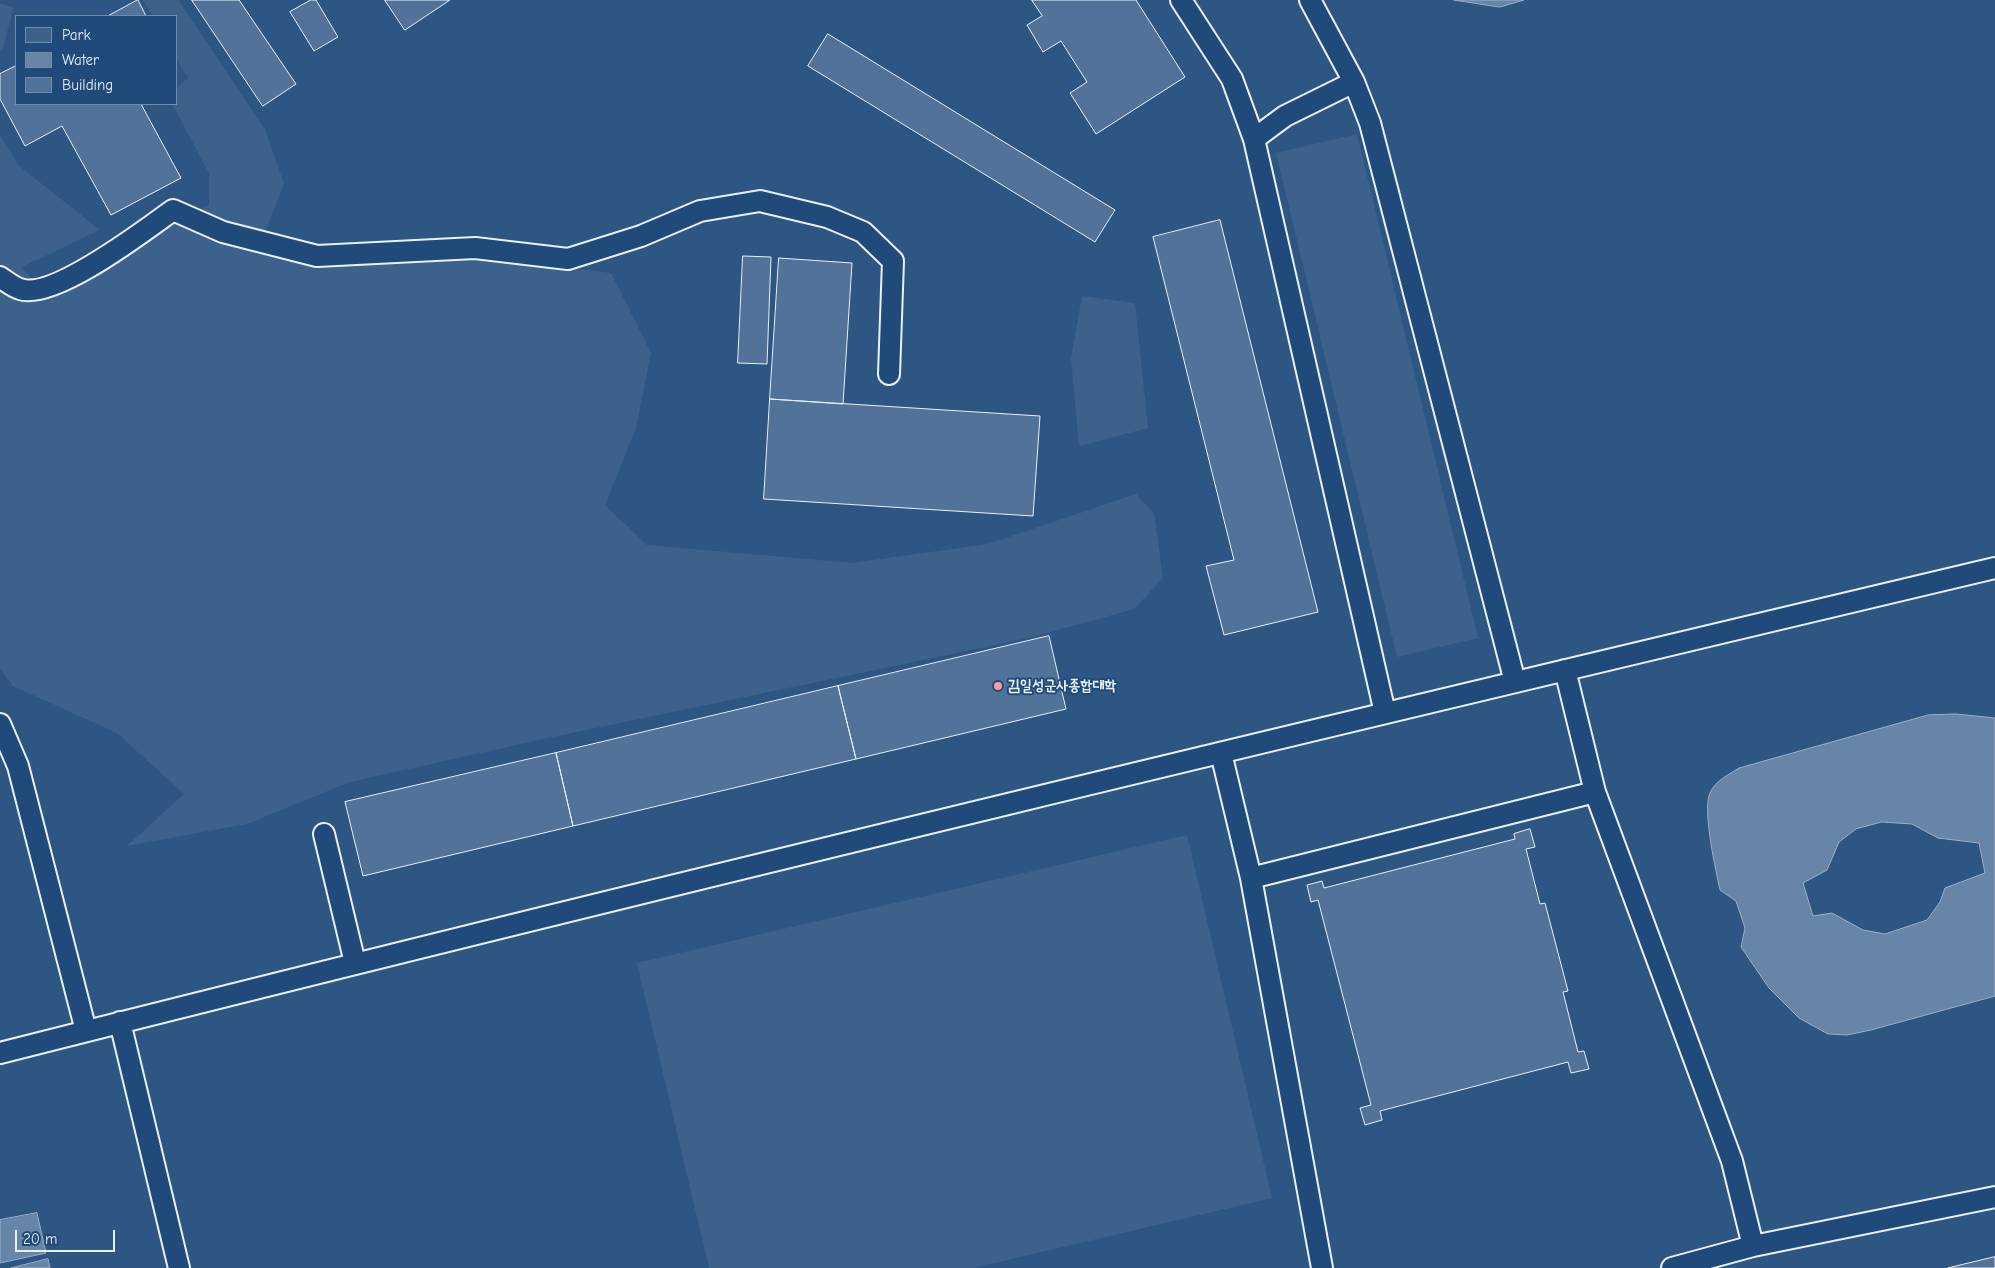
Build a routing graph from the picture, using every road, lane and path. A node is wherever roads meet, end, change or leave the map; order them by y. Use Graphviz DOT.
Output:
graph roads {
  1 [pos="1181,0"];
  2 [pos="1310,0"];
  3 [pos="1354,82"];
  4 [pos="1254,138"];
  5 [pos="0,277"];
  6 [pos="889,374"];
  7 [pos="1995,568"];
  8 [pos="1565,670"];
  9 [pos="1515,682"];
  10 [pos="1385,713"];
  11 [pos="0,724"];
  12 [pos="1221,752"];
  13 [pos="1595,792"];
  14 [pos="324,834"];
  15 [pos="1251,878"];
  16 [pos="355,963"];
  17 [pos="120,1022"];
  18 [pos="86,1031"];
  19 [pos="0,1053"];
  20 [pos="1995,1197"];
  21 [pos="1753,1246"];
  22 [pos="179,1268"];
  23 [pos="1322,1268"];
  24 [pos="1672,1268"];
  1 -- 4 [label="lane"];
  2 -- 3 [label="lane"];
  3 -- 4 [label="lane"];
  3 -- 9 [label="lane"];
  4 -- 10 [label="lane"];
  5 -- 6 [label="lane"];
  7 -- 8 [label="lane"];
  8 -- 9 [label="lane"];
  8 -- 13 [label="lane"];
  9 -- 10 [label="lane"];
  10 -- 12 [label="lane"];
  11 -- 18 [label="lane"];
  12 -- 15 [label="lane"];
  12 -- 16 [label="lane"];
  13 -- 15 [label="lane"];
  13 -- 21 [label="lane"];
  14 -- 16 [label="lane"];
  15 -- 23 [label="lane"];
  16 -- 17 [label="lane"];
  17 -- 18 [label="lane"];
  17 -- 22 [label="lane"];
  18 -- 19 [label="lane"];
  20 -- 21 [label="lane"];
  21 -- 24 [label="lane"];
}
